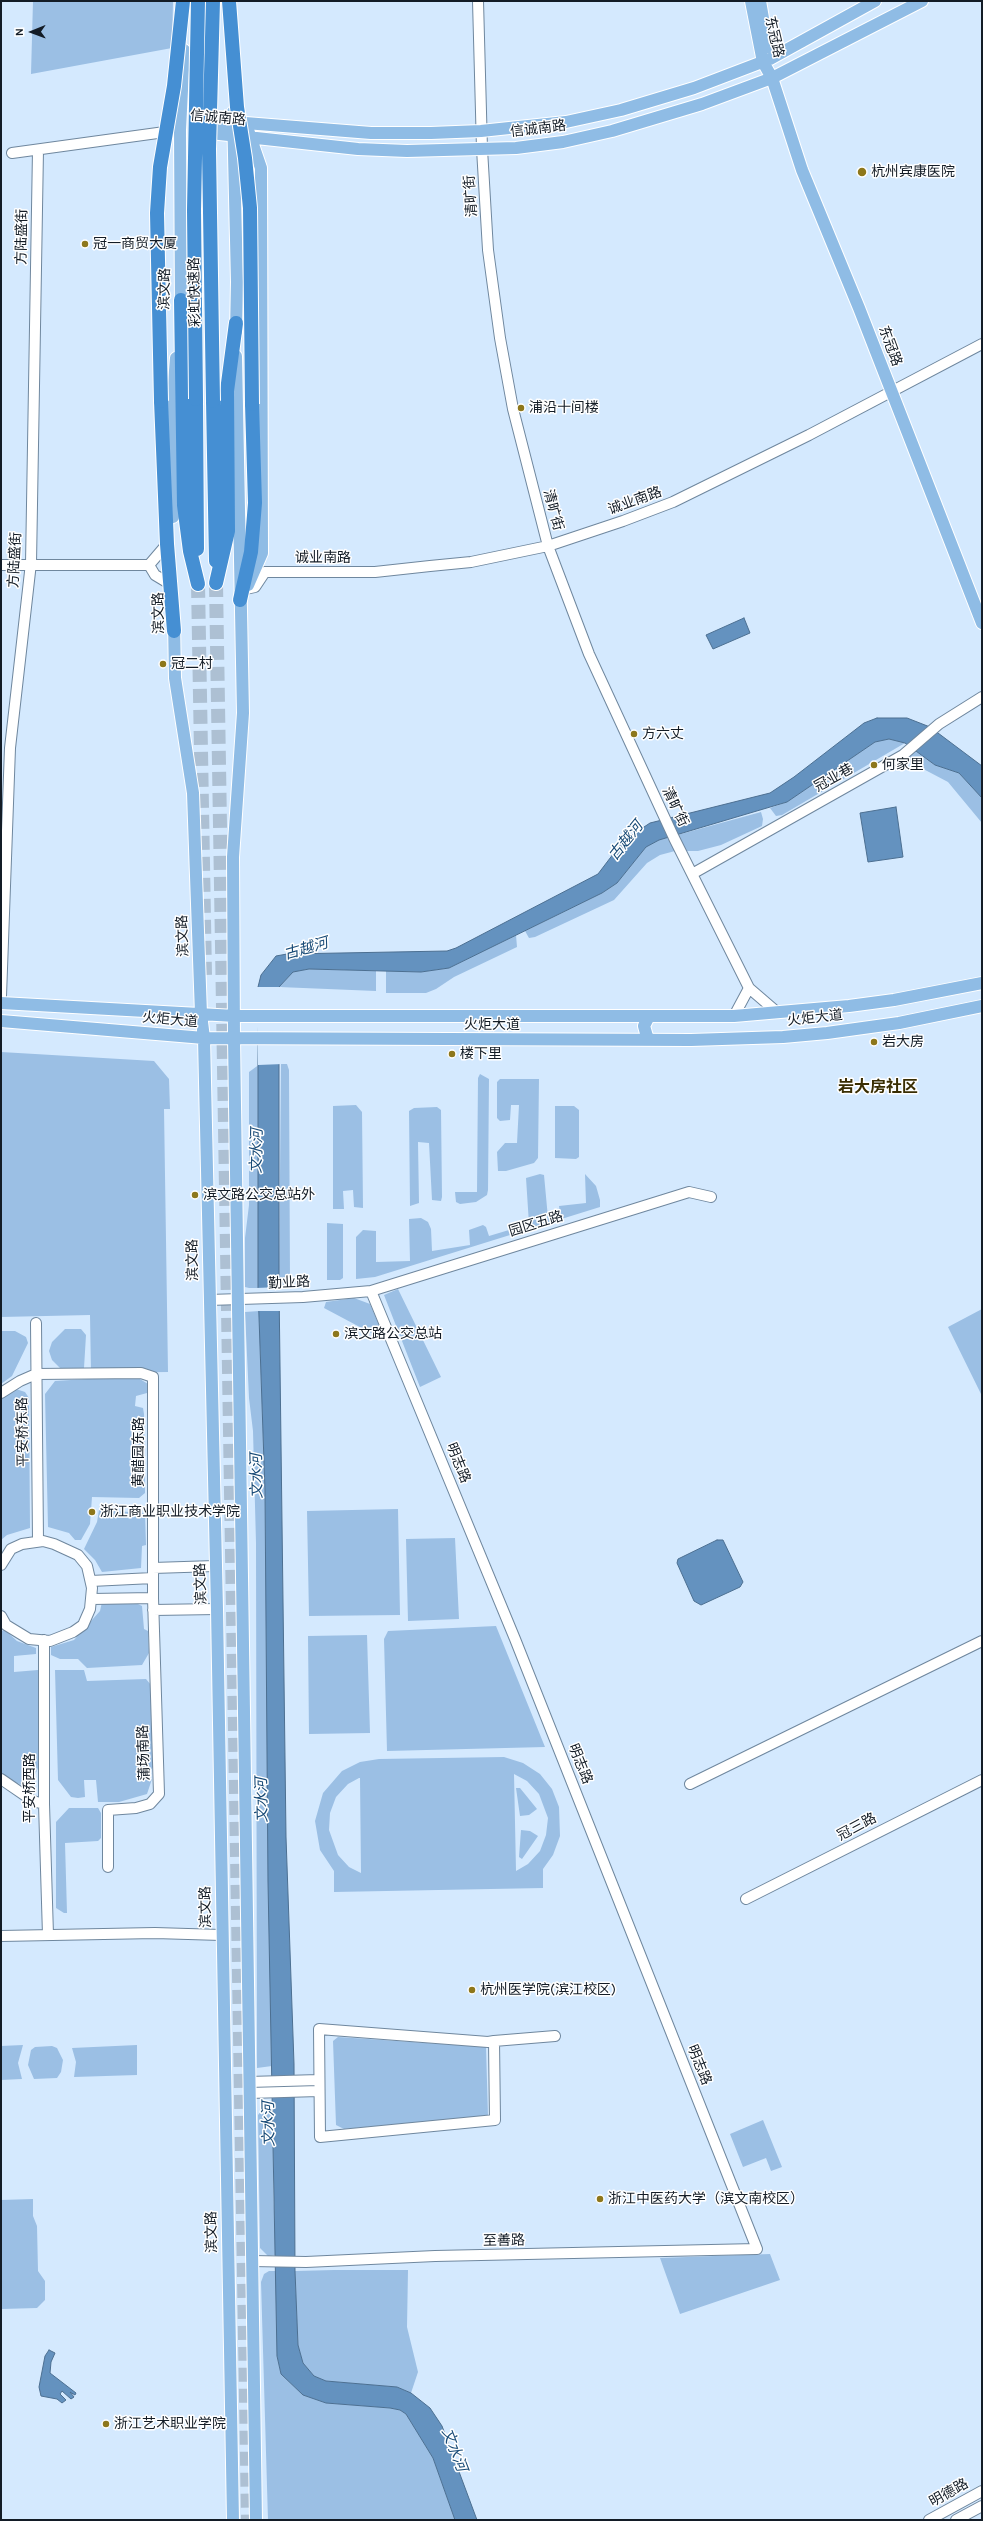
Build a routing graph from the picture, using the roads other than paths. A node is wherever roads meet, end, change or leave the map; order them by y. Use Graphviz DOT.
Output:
graph roads {
  1 [pos="185,1"];
  2 [pos="198,1"];
  3 [pos="213,1"];
  4 [pos="229,1"];
  5 [pos="236,1"];
  6 [pos="478,1"];
  7 [pos="751,1"];
  8 [pos="760,1"];
  9 [pos="875,1"];
  10 [pos="922,1"];
  11 [pos="766,60"];
  12 [pos="772,78"];
  13 [pos="237,127"];
  14 [pos="180,130"];
  15 [pos="481,131"];
  16 [pos="250,136"];
  17 [pos="482,149"];
  18 [pos="38,150"];
  19 [pos="12,153"];
  20 [pos="181,300"];
  21 [pos="236,323"];
  22 [pos="982,344"];
  23 [pos="890,390"];
  24 [pos="167,544"];
  25 [pos="548,546"];
  26 [pos="260,557"];
  27 [pos="31,563"];
  28 [pos="1,565"];
  29 [pos="149,565"];
  30 [pos="265,572"];
  31 [pos="170,584"];
  32 [pos="243,594"];
  33 [pos="982,623"];
  34 [pos="174,631"];
  35 [pos="982,697"];
  36 [pos="692,874"];
  37 [pos="982,983"];
  38 [pos="748,988"];
  39 [pos="1,996"];
  40 [pos="1,1003"];
  41 [pos="982,1006"];
  42 [pos="778,1013"];
  43 [pos="201,1014"];
  44 [pos="235,1016"];
  45 [pos="650,1016"];
  46 [pos="734,1016"];
  47 [pos="1,1021"];
  48 [pos="204,1038"];
  49 [pos="234,1038"];
  50 [pos="648,1040"];
  51 [pos="711,1196"];
  52 [pos="371,1291"];
  53 [pos="209,1300"];
  54 [pos="236,1300"];
  55 [pos="36,1323"];
  56 [pos="36,1374"];
  57 [pos="1,1394"];
  58 [pos="38,1541"];
  59 [pos="1,1565"];
  60 [pos="215,1566"];
  61 [pos="153,1573"];
  62 [pos="91,1581"];
  63 [pos="153,1598"];
  64 [pos="92,1599"];
  65 [pos="217,1609"];
  66 [pos="153,1610"];
  67 [pos="1,1616"];
  68 [pos="44,1640"];
  69 [pos="982,1641"];
  70 [pos="1,1779"];
  71 [pos="982,1780"];
  72 [pos="690,1784"];
  73 [pos="44,1804"];
  74 [pos="108,1867"];
  75 [pos="746,1899"];
  76 [pos="48,1935"];
  77 [pos="221,1935"];
  78 [pos="1,1936"];
  79 [pos="555,2036"];
  80 [pos="494,2041"];
  81 [pos="320,2080"];
  82 [pos="249,2088"];
  83 [pos="315,2091"];
  84 [pos="757,2249"];
  85 [pos="252,2260"];
  86 [pos="982,2491"];
  87 [pos="982,2506"];
  88 [pos="233,2520"];
  89 [pos="256,2520"];
  90 [pos="929,2520"];
  91 [pos="956,2520"];
  1 -- 14 [label="main road, 滨文路"];
  1 -- 24 [label="highway, bridge"];
  2 -- 20 [label="highway, 彩虹快速路, bridge"];
  3 -- 21 [label="highway, 彩虹快速路, bridge"];
  4 -- 32 [label="highway, bridge"];
  5 -- 13 [label="main road"];
  6 -- 15 [label="street, 清旷街"];
  7 -- 11 [label="main road, 东冠路"];
  8 -- 11 [label="main road, 东冠路"];
  9 -- 11 [label="main road, 信诚南路"];
  10 -- 12 [label="main road, 信诚南路"];
  11 -- 12 [label="main road, 东冠路"];
  11 -- 15 [label="main road, 信诚南路"];
  12 -- 17 [label="main road, 信诚南路"];
  12 -- 23 [label="main road, 东冠路"];
  13 -- 14 [label="main road, 信诚南路"];
  13 -- 15 [label="main road, 信诚南路"];
  13 -- 16 [label="main road, 信诚南路"];
  13 -- 21 [label="main road"];
  14 -- 18 [label="street"];
  14 -- 20 [label="main road, 滨文路"];
  15 -- 17 [label="street, 清旷街"];
  16 -- 17 [label="main road, 信诚南路"];
  16 -- 26 [label="main road"];
  17 -- 25 [label="street, 清旷街"];
  18 -- 19 [label="street"];
  18 -- 27 [label="street, 方陆盛街"];
  20 -- 34 [label="main road, 滨文路"];
  21 -- 32 [label="main road"];
  22 -- 23 [label="street, 诚业南路"];
  23 -- 25 [label="street, 诚业南路"];
  23 -- 33 [label="main road, 东冠路"];
  24 -- 29 [label="street"];
  24 -- 31 [label="highway"];
  25 -- 30 [label="street, 诚业南路"];
  25 -- 36 [label="street, 清旷街"];
  26 -- 30 [label="street"];
  26 -- 32 [label="main road"];
  27 -- 28 [label="street"];
  27 -- 29 [label="street"];
  27 -- 39 [label="street, 方陆盛街"];
  29 -- 31 [label="street"];
  30 -- 32 [label="street"];
  31 -- 34 [label="highway"];
  32 -- 44 [label="main road"];
  34 -- 43 [label="main road, 滨文路"];
  35 -- 36 [label="street, 冠业巷"];
  36 -- 38 [label="street, 清旷街"];
  37 -- 42 [label="main road, 火炬大道"];
  38 -- 42 [label="street, 清旷街"];
  38 -- 46 [label="street"];
  40 -- 43 [label="main road, 火炬大道"];
  41 -- 50 [label="main road, 火炬大道"];
  42 -- 46 [label="main road, 火炬大道"];
  43 -- 44 [label="main road, 火炬大道"];
  43 -- 48 [label="main road, 滨文路"];
  44 -- 45 [label="main road, 火炬大道"];
  44 -- 49 [label="main road"];
  45 -- 46 [label="main road, 火炬大道"];
  45 -- 50 [label="main road"];
  47 -- 48 [label="main road, 火炬大道"];
  48 -- 49 [label="main road, 火炬大道"];
  48 -- 53 [label="main road, 滨文路"];
  49 -- 50 [label="main road, 火炬大道"];
  49 -- 54 [label="main road"];
  51 -- 52 [label="street, 园区五路"];
  52 -- 54 [label="street, 勤业路"];
  52 -- 84 [label="street, 明志路"];
  53 -- 54 [label="street, 勤业路"];
  53 -- 60 [label="main road, 滨文路"];
  54 -- 82 [label="main road"];
  55 -- 56 [label="street, 平安桥东路"];
  56 -- 57 [label="street"];
  56 -- 58 [label="street, 平安桥东路"];
  56 -- 61 [label="street, 黄醋园东路"];
  58 -- 59 [label="street"];
  58 -- 62 [label="street"];
  60 -- 61 [label="street"];
  60 -- 65 [label="main road, 滨文路"];
  61 -- 62 [label="street"];
  61 -- 63 [label="street, 黄醋园东路"];
  62 -- 64 [label="street"];
  63 -- 64 [label="street"];
  63 -- 66 [label="street, 蒲场南路"];
  64 -- 68 [label="street"];
  65 -- 66 [label="street"];
  65 -- 77 [label="main road, 滨文路"];
  66 -- 74 [label="street, 蒲场南路"];
  67 -- 68 [label="street"];
  68 -- 73 [label="street, 平安桥西路"];
  69 -- 72 [label="street"];
  70 -- 73 [label="street"];
  71 -- 75 [label="street, 冠三路"];
  73 -- 76 [label="street, 平安桥西路"];
  76 -- 77 [label="street"];
  76 -- 78 [label="street"];
  77 -- 88 [label="main road, 滨文路"];
  79 -- 80 [label="street"];
  80 -- 81 [label="street"];
  80 -- 83 [label="street"];
  81 -- 82 [label="street"];
  81 -- 83 [label="street"];
  82 -- 83 [label="street"];
  82 -- 85 [label="main road"];
  84 -- 85 [label="street, 至善路"];
  85 -- 89 [label="main road"];
  86 -- 90 [label="street, 明德路"];
  87 -- 91 [label="street, 明德路"];
}
